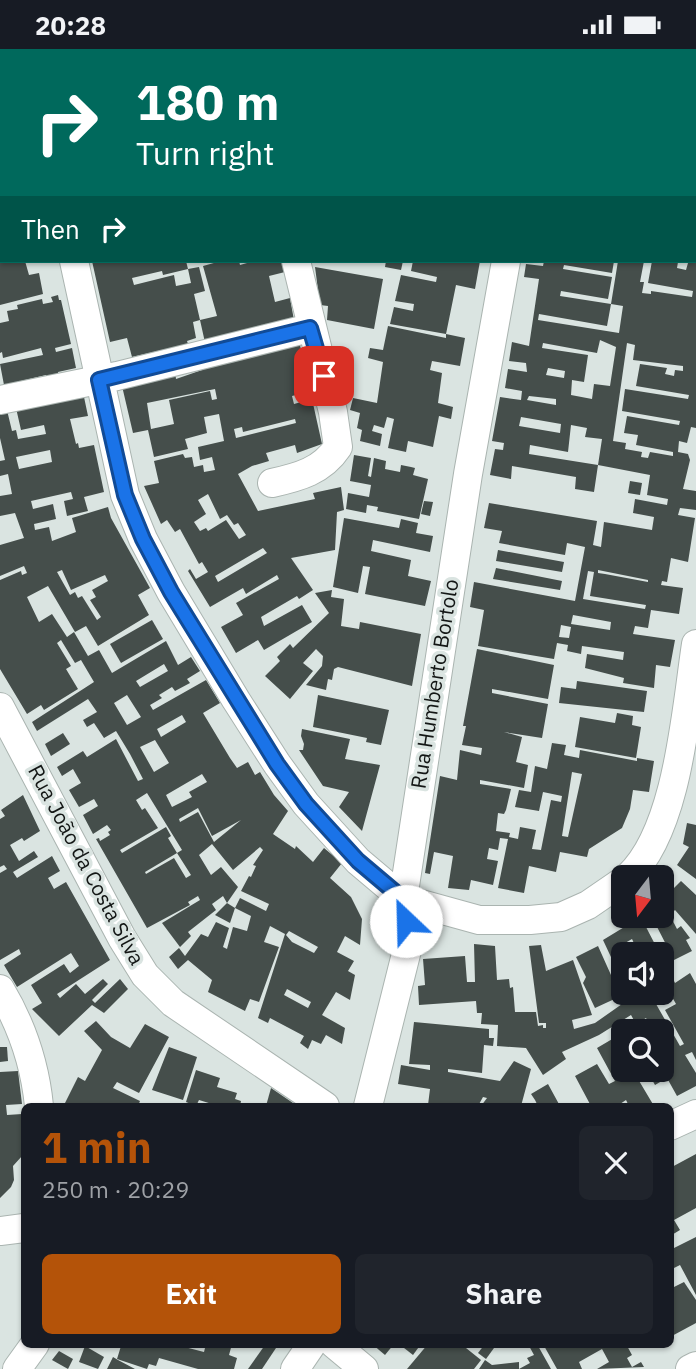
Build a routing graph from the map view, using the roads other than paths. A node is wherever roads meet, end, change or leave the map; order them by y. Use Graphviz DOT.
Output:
graph roads {
  1 [pos="74,263"];
  2 [pos="296,263"];
  3 [pos="506,263"];
  4 [pos="310,328"];
  5 [pos="99,380"];
  6 [pos="0,400"];
  7 [pos="272,483"];
  8 [pos="696,644"];
  9 [pos="0,707"];
  10 [pos="637,865"];
  11 [pos="611,889"];
  12 [pos="403,899"];
  13 [pos="2,996"];
  14 [pos="39,1103"];
  15 [pos="321,1103"];
  16 [pos="369,1103"];
  17 [pos="696,1114"];
  18 [pos="674,1124"];
  19 [pos="21,1229"];
  20 [pos="0,1231"];
  21 [pos="32,1348"];
  22 [pos="309,1348"];
  23 [pos="339,1348"];
  24 [pos="696,1366"];
  25 [pos="17,1369"];
  26 [pos="295,1369"];
  27 [pos="364,1369"];
  28 [pos="691,1369"];
  1 -- 5 [label="street"];
  2 -- 4 [label="street"];
  3 -- 12 [label="street, Rua Humberto Bortolo"];
  4 -- 5 [label="street"];
  4 -- 7 [label="street"];
  5 -- 6 [label="street"];
  5 -- 12 [label="street"];
  8 -- 10 [label="street"];
  9 -- 15 [label="street, Rua João da Costa Silva"];
  11 -- 12 [label="street"];
  12 -- 16 [label="street, Rua Humberto Bortolo"];
  13 -- 14 [label="street"];
  17 -- 18 [label="street"];
  19 -- 20 [label="street"];
  21 -- 25 [label="street"];
  22 -- 26 [label="street"];
  23 -- 27 [label="street"];
  24 -- 28 [label="street"];
}
